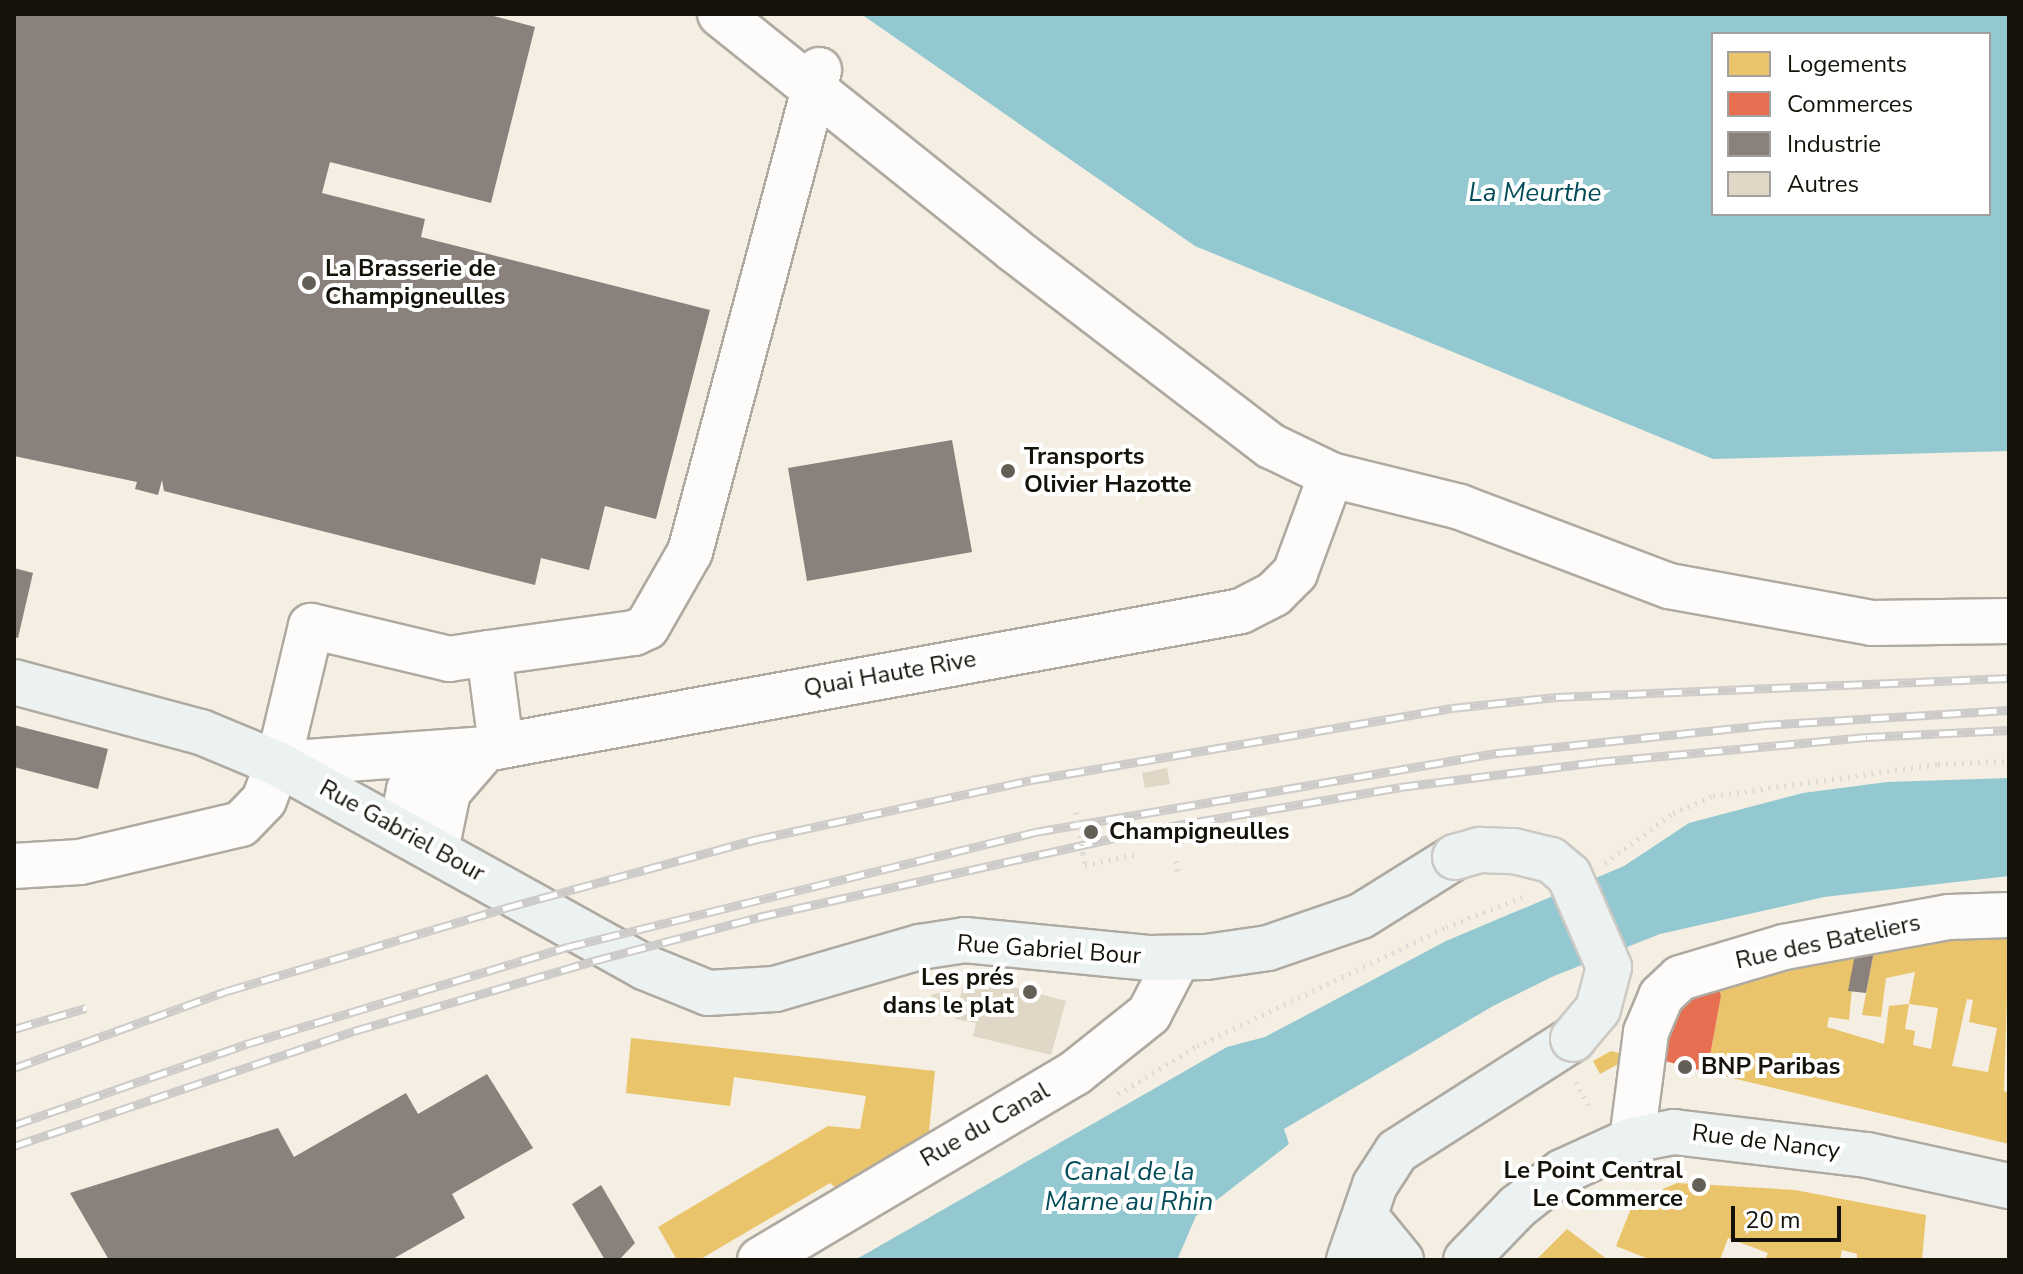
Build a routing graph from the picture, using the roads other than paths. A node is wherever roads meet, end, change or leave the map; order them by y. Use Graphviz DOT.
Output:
graph roads {
  1 [pos="720,14"];
  2 [pos="817,79"];
  3 [pos="1331,475"];
  4 [pos="2009,621"];
  5 [pos="489,653"];
  6 [pos="14,682"];
  7 [pos="493,747"];
  8 [pos="433,753"];
  9 [pos="278,764"];
  10 [pos="419,840"];
  11 [pos="14,866"];
  12 [pos="2009,915"];
  13 [pos="1178,958"];
  14 [pos="1632,1140"];
  15 [pos="2009,1186"];
  16 [pos="1365,1216"];
  17 [pos="760,1260"];
  18 [pos="1349,1260"];
  19 [pos="1401,1260"];
  20 [pos="1466,1260"];
  1 -- 2 [label="street"];
  2 -- 3 [label="street"];
  2 -- 5 [label="street"];
  3 -- 4 [label="street"];
  3 -- 7 [label="street, Quai Haute Rive"];
  5 -- 7 [label="street"];
  5 -- 9 [label="street"];
  6 -- 9 [label="main road, Rue Gabriel Bour"];
  7 -- 8 [label="street, Quai Haute Rive"];
  7 -- 10 [label="street"];
  8 -- 9 [label="street, Quai Haute Rive"];
  8 -- 10 [label="street"];
  9 -- 10 [label="main road, Rue Gabriel Bour"];
  9 -- 11 [label="street"];
  10 -- 13 [label="main road, Rue Gabriel Bour"];
  12 -- 14 [label="street, Rue des Bateliers"];
  13 -- 16 [label="main road, Rue Gabriel Bour, bridge"];
  13 -- 17 [label="street, Rue du Canal"];
  14 -- 15 [label="main road, Rue de Nancy"];
  14 -- 20 [label="main road, Rue de Nancy"];
  16 -- 18 [label="main road, Rue Gabriel Bour"];
  16 -- 19 [label="main road"];
}
